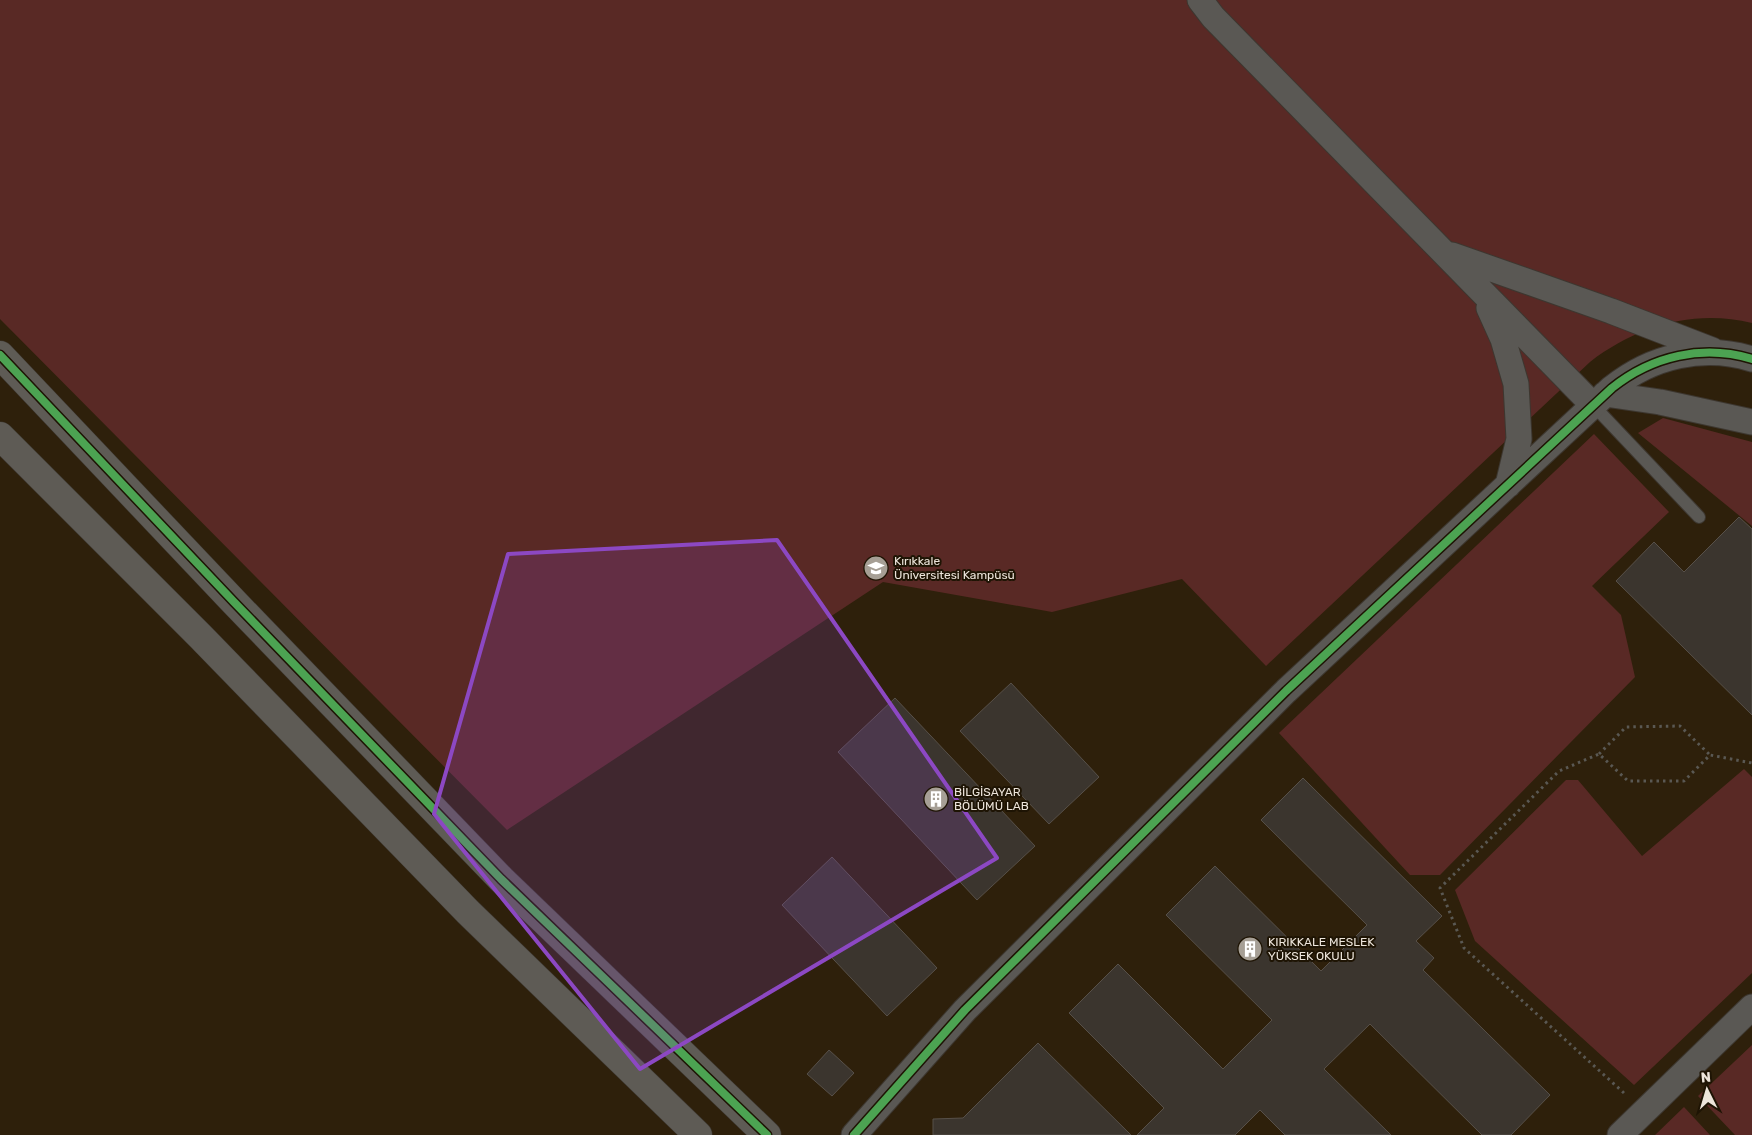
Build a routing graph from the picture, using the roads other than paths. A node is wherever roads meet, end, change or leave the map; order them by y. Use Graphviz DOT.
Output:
graph roads {
  1 [pos="1200,0"];
  2 [pos="1445,252"];
  3 [pos="1480,290"];
  4 [pos="1720,353"];
  5 [pos="0,355"];
  6 [pos="1752,359"];
  7 [pos="1599,400"];
  8 [pos="1752,422"];
  9 [pos="0,436"];
  10 [pos="1508,485"];
  11 [pos="1699,517"];
  12 [pos="1752,1007"];
  13 [pos="698,1135"];
  14 [pos="767,1135"];
  15 [pos="854,1135"];
  16 [pos="1620,1135"];
  1 -- 2 [label="street"];
  2 -- 3 [label="street"];
  2 -- 4 [label="street"];
  3 -- 7 [label="street"];
  3 -- 10 [label="street"];
  4 -- 6 [label="street"];
  4 -- 7 [label="street"];
  5 -- 14 [label="street"];
  7 -- 8 [label="street"];
  7 -- 10 [label="street"];
  7 -- 11 [label="lane"];
  9 -- 13 [label="street"];
  10 -- 15 [label="street"];
  12 -- 16 [label="street"];
}
